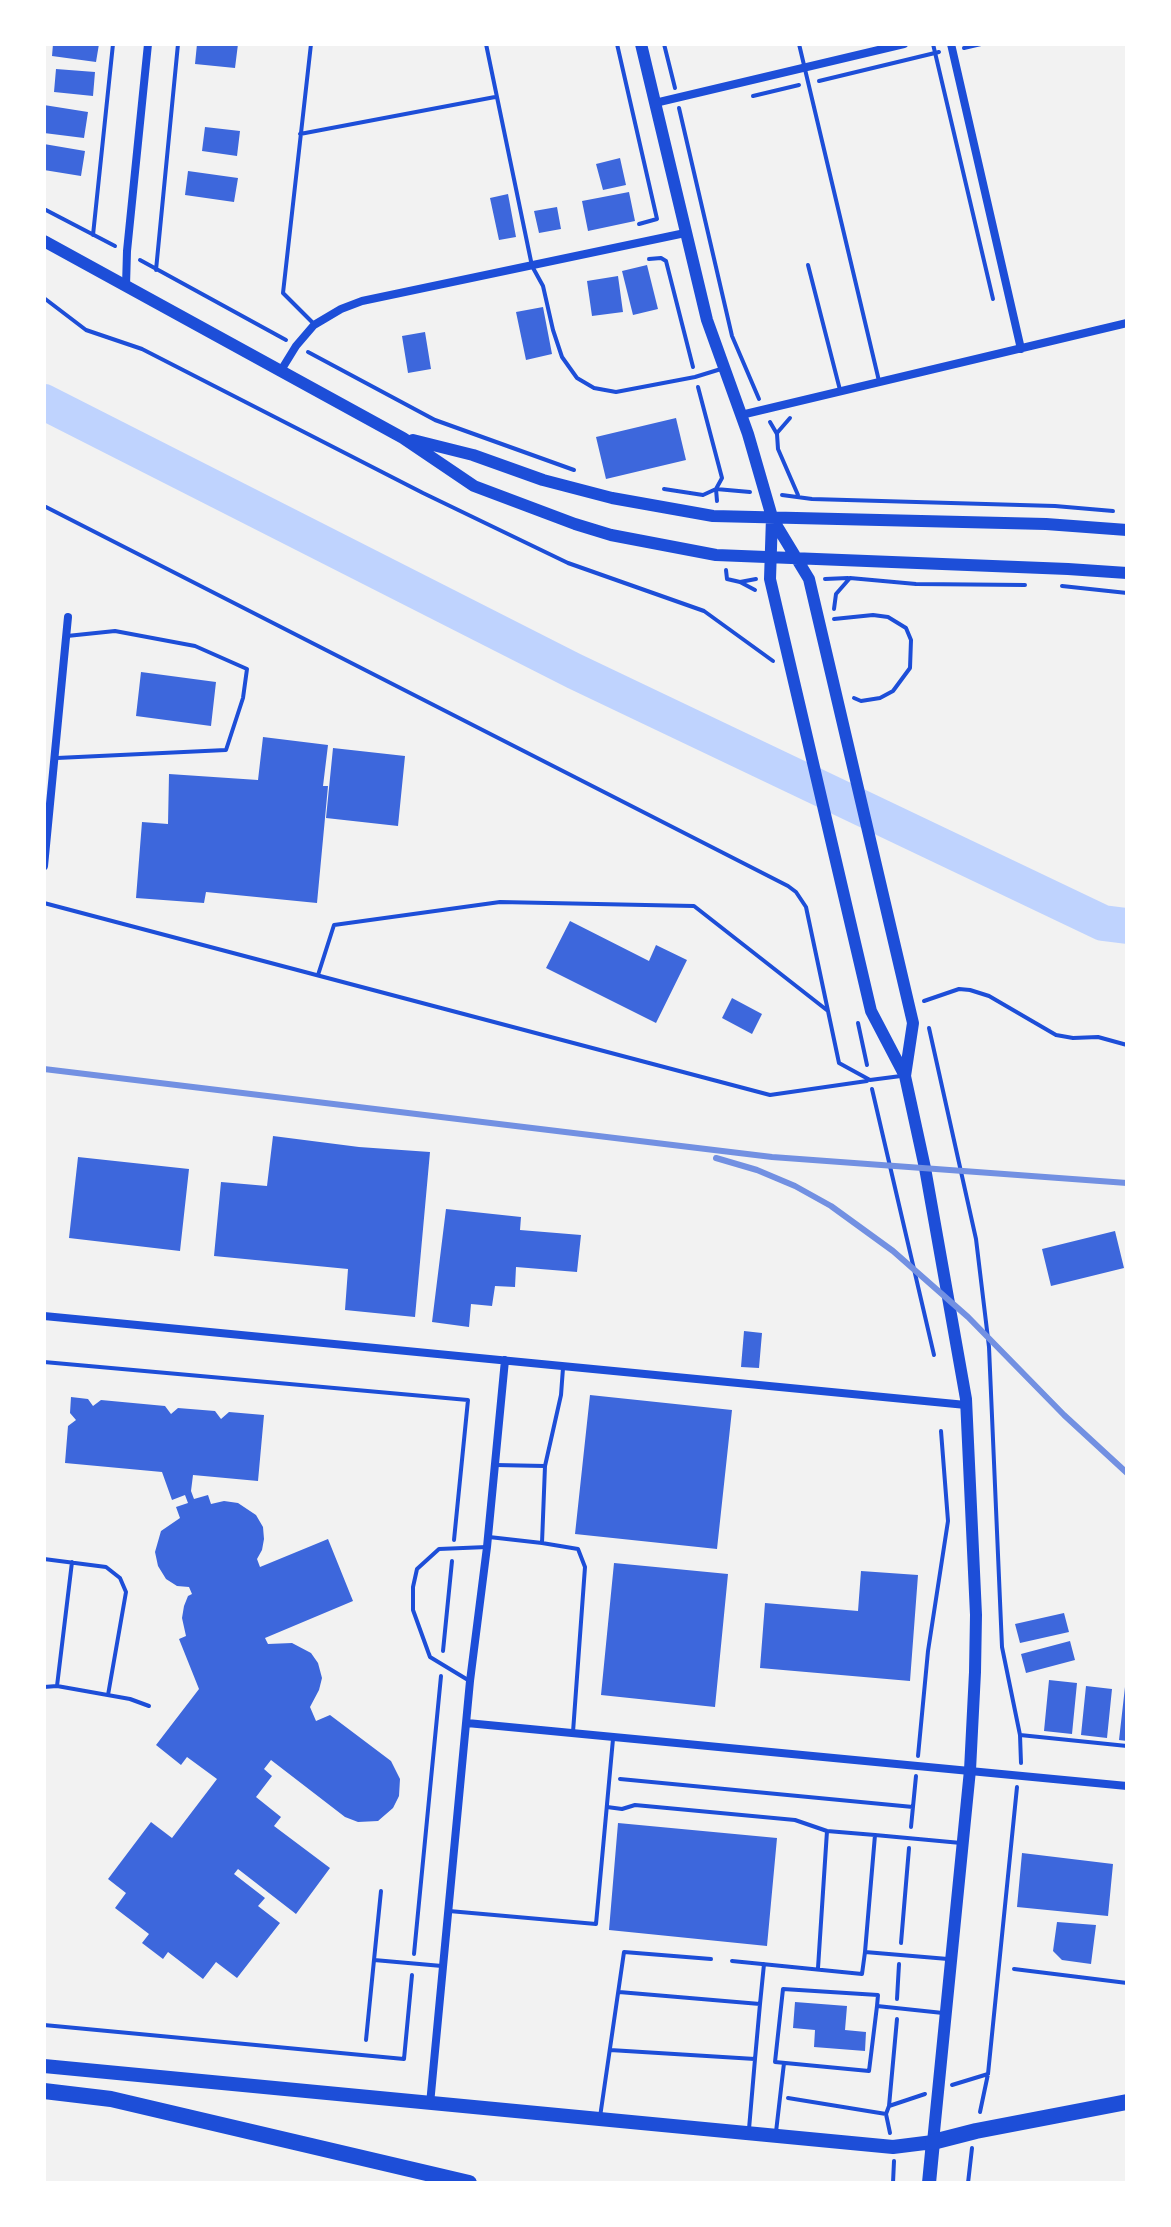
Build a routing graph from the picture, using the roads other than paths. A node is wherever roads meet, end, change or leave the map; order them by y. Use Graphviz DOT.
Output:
graph roads {
  1 [pos="148,44"];
  2 [pos="311,44"];
  3 [pos="486,44"];
  4 [pos="641,44"];
  5 [pos="799,44"];
  6 [pos="904,44"];
  7 [pos="952,46"];
  8 [pos="804,67"];
  9 [pos="495,97"];
  10 [pos="655,103"];
  11 [pos="300,134"];
  12 [pos="685,233"];
  13 [pos="44,241"];
  14 [pos="808,265"];
  15 [pos="532,266"];
  16 [pos="126,286"];
  17 [pos="1127,323"];
  18 [pos="314,325"];
  19 [pos="1021,349"];
  20 [pos="724,369"];
  21 [pos="280,372"];
  22 [pos="879,381"];
  23 [pos="840,390"];
  24 [pos="741,415"];
  25 [pos="403,438"];
  26 [pos="44,506"];
  27 [pos="772,517"];
  28 [pos="1127,530"];
  29 [pos="770,557"];
  30 [pos="796,558"];
  31 [pos="1127,573"];
  32 [pos="68,617"];
  33 [pos="66,636"];
  34 [pos="44,756"];
  35 [pos="54,758"];
  36 [pos="44,866"];
  37 [pos="44,903"];
  38 [pos="318,975"];
  39 [pos="828,1011"];
  40 [pos="905,1076"];
  41 [pos="870,1080"];
  42 [pos="44,1316"];
  43 [pos="505,1360"];
  44 [pos="563,1365"];
  45 [pos="966,1405"];
  46 [pos="495,1465"];
  47 [pos="545,1466"];
  48 [pos="488,1537"];
  49 [pos="542,1543"];
  50 [pos="487,1547"];
  51 [pos="44,1559"];
  52 [pos="72,1562"];
  53 [pos="470,1681"];
  54 [pos="57,1686"];
  55 [pos="44,1687"];
  56 [pos="108,1695"];
  57 [pos="149,1706"];
  58 [pos="467,1723"];
  59 [pos="573,1734"];
  60 [pos="613,1738"];
  61 [pos="970,1770"];
  62 [pos="1127,1786"];
  63 [pos="607,1807"];
  64 [pos="827,1831"];
  65 [pos="875,1835"];
  66 [pos="963,1843"];
  67 [pos="381,1891"];
  68 [pos="449,1911"];
  69 [pos="865,1952"];
  70 [pos="711,1959"];
  71 [pos="951,1959"];
  72 [pos="374,1960"];
  73 [pos="732,1961"];
  74 [pos="764,1964"];
  75 [pos="444,1967"];
  76 [pos="818,1969"];
  77 [pos="1014,1969"];
  78 [pos="1127,1983"];
  79 [pos="619,1992"];
  80 [pos="760,2004"];
  81 [pos="877,2006"];
  82 [pos="946,2013"];
  83 [pos="366,2040"];
  84 [pos="610,2050"];
  85 [pos="755,2059"];
  86 [pos="784,2063"];
  87 [pos="44,2066"];
  88 [pos="44,2091"];
  89 [pos="1127,2102"];
  90 [pos="430,2104"];
  91 [pos="600,2119"];
  92 [pos="749,2133"];
  93 [pos="776,2136"];
  94 [pos="933,2142"];
  95 [pos="469,2183"];
  96 [pos="929,2183"];
  1 -- 16 [label="street"];
  2 -- 11 [label="lane"];
  3 -- 9 [label="lane"];
  4 -- 10 [label="main road"];
  5 -- 8 [label="lane"];
  6 -- 8 [label="street"];
  7 -- 19 [label="street"];
  8 -- 10 [label="street"];
  8 -- 22 [label="lane"];
  9 -- 11 [label="lane"];
  9 -- 15 [label="lane"];
  10 -- 12 [label="main road"];
  11 -- 18 [label="lane"];
  12 -- 15 [label="street"];
  12 -- 20 [label="main road"];
  13 -- 16 [label="main road"];
  14 -- 23 [label="lane"];
  15 -- 18 [label="street"];
  15 -- 20 [label="lane"];
  16 -- 21 [label="main road"];
  17 -- 19 [label="street"];
  18 -- 21 [label="street"];
  19 -- 22 [label="street"];
  20 -- 24 [label="main road"];
  21 -- 25 [label="main road"];
  22 -- 23 [label="street"];
  23 -- 24 [label="street"];
  24 -- 27 [label="main road"];
  25 -- 27 [label="main road"];
  25 -- 29 [label="main road"];
  26 -- 39 [label="lane"];
  27 -- 28 [label="main road"];
  27 -- 29 [label="main road"];
  27 -- 30 [label="main road"];
  29 -- 30 [label="main road"];
  29 -- 40 [label="main road"];
  30 -- 31 [label="main road"];
  30 -- 40 [label="main road"];
  32 -- 33 [label="street"];
  33 -- 35 [label="street"];
  33 -- 35 [label="lane"];
  34 -- 35 [label="street"];
  35 -- 36 [label="street"];
  37 -- 38 [label="lane"];
  38 -- 39 [label="lane"];
  38 -- 41 [label="lane"];
  39 -- 41 [label="lane"];
  40 -- 41 [label="lane"];
  40 -- 45 [label="main road"];
  42 -- 43 [label="street"];
  43 -- 44 [label="street"];
  43 -- 46 [label="street"];
  44 -- 45 [label="street"];
  44 -- 47 [label="lane"];
  45 -- 61 [label="main road"];
  46 -- 47 [label="lane"];
  46 -- 48 [label="street"];
  47 -- 49 [label="lane"];
  48 -- 49 [label="lane"];
  48 -- 50 [label="street"];
  49 -- 59 [label="lane"];
  50 -- 53 [label="street"];
  50 -- 53 [label="lane"];
  51 -- 52 [label="lane"];
  52 -- 54 [label="lane"];
  52 -- 56 [label="lane"];
  53 -- 58 [label="street"];
  54 -- 55 [label="lane"];
  54 -- 56 [label="lane"];
  56 -- 57 [label="lane"];
  58 -- 59 [label="street"];
  58 -- 68 [label="street"];
  59 -- 60 [label="street"];
  60 -- 61 [label="street"];
  60 -- 63 [label="lane"];
  61 -- 62 [label="street"];
  61 -- 66 [label="main road"];
  63 -- 64 [label="lane"];
  63 -- 68 [label="lane"];
  64 -- 65 [label="lane"];
  64 -- 76 [label="lane"];
  65 -- 66 [label="lane"];
  65 -- 69 [label="lane"];
  66 -- 71 [label="main road"];
  67 -- 72 [label="lane"];
  68 -- 75 [label="street"];
  69 -- 71 [label="lane"];
  69 -- 76 [label="lane"];
  70 -- 79 [label="lane"];
  71 -- 82 [label="main road"];
  72 -- 75 [label="lane"];
  72 -- 83 [label="lane"];
  73 -- 74 [label="lane"];
  74 -- 76 [label="lane"];
  74 -- 80 [label="lane"];
  75 -- 90 [label="street"];
  77 -- 78 [label="lane"];
  79 -- 80 [label="lane"];
  79 -- 84 [label="lane"];
  80 -- 85 [label="lane"];
  81 -- 82 [label="lane"];
  81 -- 86 [label="lane"];
  81 -- 86 [label="lane"];
  82 -- 94 [label="main road"];
  84 -- 85 [label="lane"];
  84 -- 91 [label="lane"];
  85 -- 92 [label="lane"];
  86 -- 93 [label="lane"];
  87 -- 90 [label="main road"];
  88 -- 95 [label="highway"];
  89 -- 94 [label="highway"];
  90 -- 91 [label="main road"];
  91 -- 92 [label="main road"];
  92 -- 93 [label="main road"];
  93 -- 94 [label="main road"];
  94 -- 96 [label="main road"];
}
